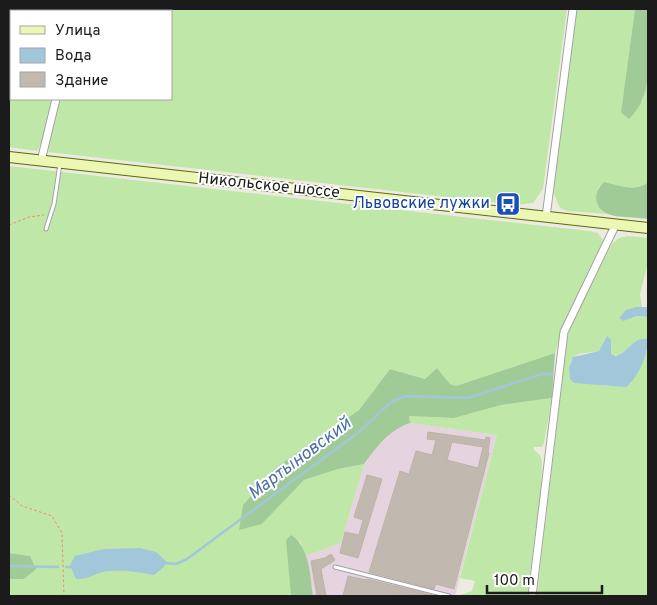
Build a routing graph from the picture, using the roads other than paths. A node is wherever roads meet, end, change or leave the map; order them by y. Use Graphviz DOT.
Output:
graph roads {
  1 [pos="572,9"];
  2 [pos="56,100"];
  3 [pos="9,157"];
  4 [pos="41,161"];
  5 [pos="60,163"];
  6 [pos="546,217"];
  7 [pos="616,224"];
  8 [pos="648,228"];
  9 [pos="46,229"];
  10 [pos="335,567"];
  11 [pos="449,596"];
  12 [pos="532,596"];
  1 -- 6 [label="street"];
  2 -- 4 [label="street"];
  3 -- 4 [label="main road, Никольское шоссе"];
  4 -- 5 [label="main road, Никольское шоссе"];
  5 -- 6 [label="main road, Никольское шоссе"];
  5 -- 9 [label="lane"];
  6 -- 7 [label="main road, Никольское шоссе"];
  7 -- 8 [label="main road, Никольское шоссе"];
  7 -- 12 [label="street"];
  10 -- 11 [label="lane"];
}
